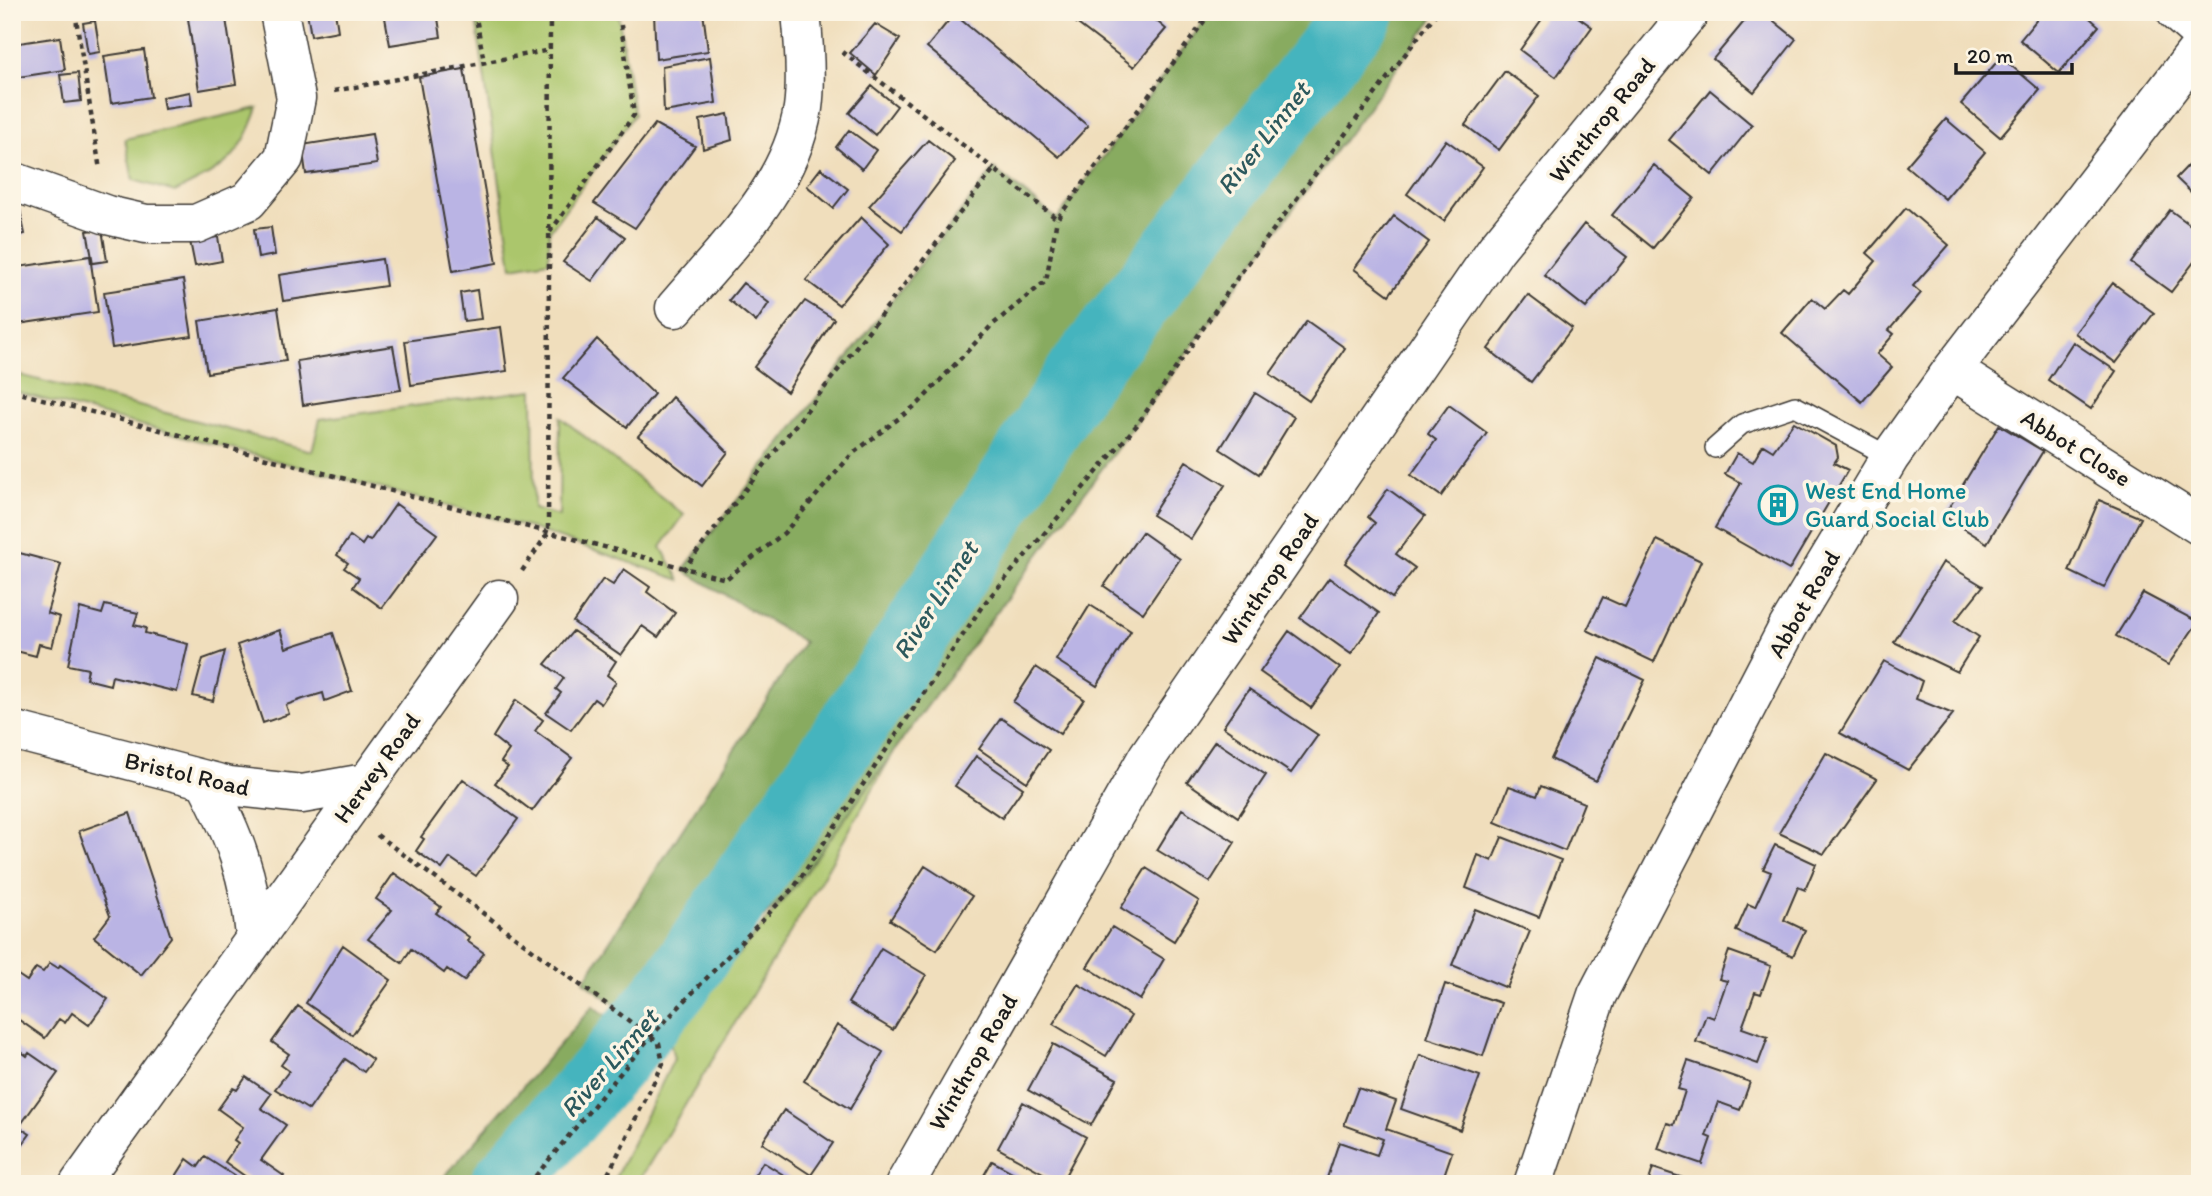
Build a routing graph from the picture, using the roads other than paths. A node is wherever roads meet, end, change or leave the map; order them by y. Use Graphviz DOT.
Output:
graph roads {
  1 [pos="279,12"];
  2 [pos="1690,12"];
  3 [pos="2176,12"];
  4 [pos="802,17"];
  5 [pos="2200,33"];
  6 [pos="2200,47"];
  7 [pos="12,181"];
  8 [pos="675,308"];
  9 [pos="1951,370"];
  10 [pos="1715,448"];
  11 [pos="1891,457"];
  12 [pos="2200,526"];
  13 [pos="499,599"];
  14 [pos="12,730"];
  15 [pos="206,782"];
  16 [pos="355,797"];
  17 [pos="255,936"];
  18 [pos="79,1184"];
  19 [pos="905,1184"];
  20 [pos="1533,1184"];
  1 -- 7 [label="street"];
  2 -- 19 [label="street, Winthrop Road"];
  3 -- 5 [label="street"];
  4 -- 8 [label="street"];
  6 -- 9 [label="street, Abbot Road"];
  9 -- 11 [label="street, Abbot Road"];
  9 -- 12 [label="street, Abbot Close"];
  10 -- 11 [label="lane"];
  11 -- 20 [label="street, Abbot Road"];
  13 -- 16 [label="street, Hervey Road"];
  14 -- 15 [label="street, Bristol Road"];
  15 -- 16 [label="street, Bristol Road"];
  15 -- 17 [label="street"];
  16 -- 17 [label="street, Hervey Road"];
  17 -- 18 [label="street, Hervey Road"];
}
